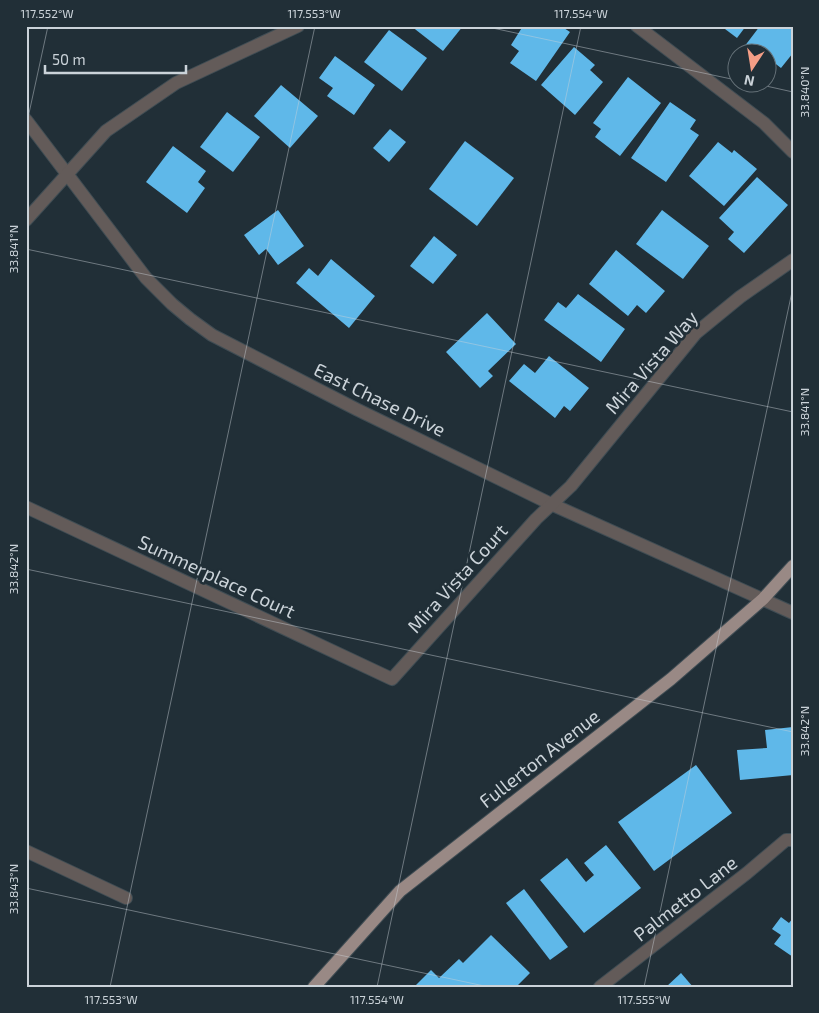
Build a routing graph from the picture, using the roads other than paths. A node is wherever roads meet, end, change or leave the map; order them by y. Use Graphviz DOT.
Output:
graph roads {
  1 [pos="298,26"];
  2 [pos="637,26"];
  3 [pos="26,120"];
  4 [pos="793,152"];
  5 [pos="68,174"];
  6 [pos="26,220"];
  7 [pos="793,260"];
  8 [pos="551,504"];
  9 [pos="26,507"];
  10 [pos="793,566"];
  11 [pos="763,599"];
  12 [pos="793,613"];
  13 [pos="392,679"];
  14 [pos="793,840"];
  15 [pos="26,851"];
  16 [pos="126,898"];
  17 [pos="314,987"];
  18 [pos="600,987"];
  1 -- 5 [label="street"];
  2 -- 4 [label="street"];
  3 -- 5 [label="street, East Chase Drive"];
  5 -- 6 [label="street"];
  5 -- 8 [label="street, East Chase Drive"];
  7 -- 8 [label="street, Mira Vista Way"];
  8 -- 11 [label="street, East Chase Drive"];
  8 -- 13 [label="street, Mira Vista Court"];
  9 -- 13 [label="street, Summerplace Court"];
  10 -- 11 [label="main road, Fullerton Avenue"];
  11 -- 12 [label="street, East Chase Drive"];
  11 -- 17 [label="main road, Fullerton Avenue"];
  14 -- 18 [label="street, Palmetto Lane"];
  15 -- 16 [label="street"];
}
